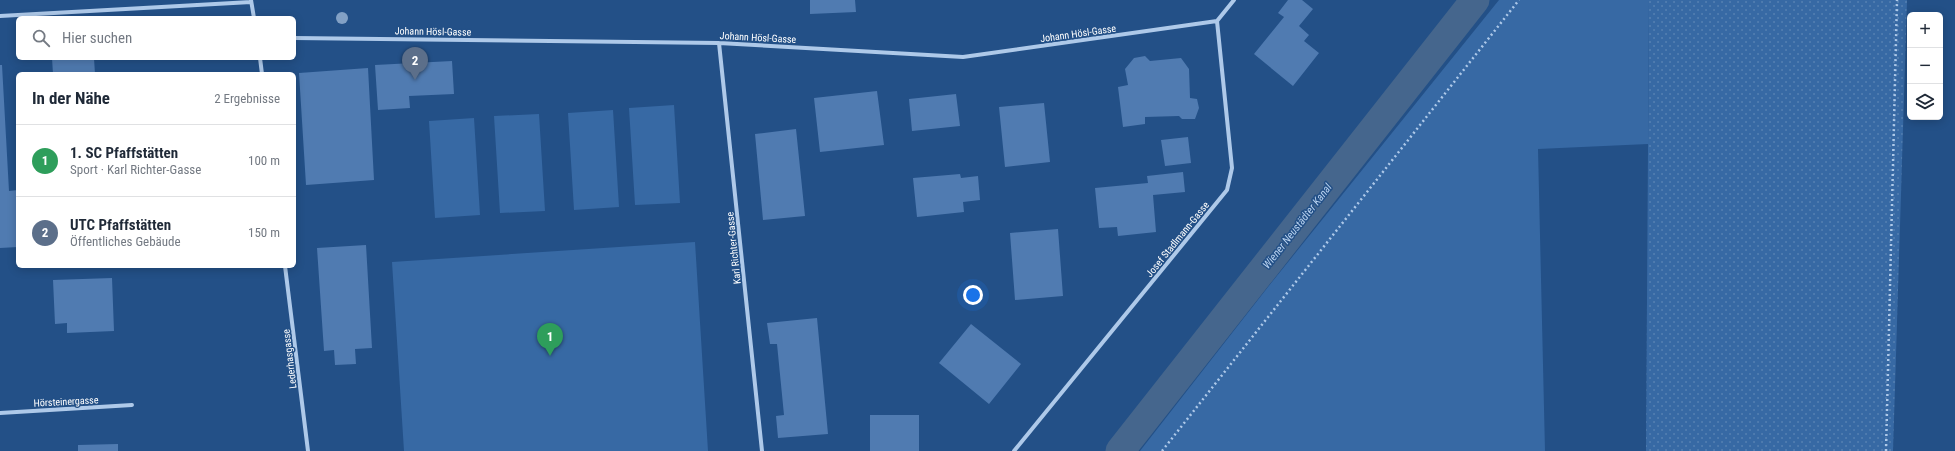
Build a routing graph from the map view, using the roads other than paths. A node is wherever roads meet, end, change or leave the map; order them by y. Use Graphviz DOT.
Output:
graph roads {
  1 [pos="1234,0"];
  2 [pos="251,1"];
  3 [pos="0,16"];
  4 [pos="254,16"];
  5 [pos="1217,21"];
  6 [pos="296,38"];
  7 [pos="719,43"];
  8 [pos="260,60"];
  9 [pos="262,72"];
  10 [pos="285,268"];
  11 [pos="132,405"];
  12 [pos="0,413"];
  13 [pos="308,451"];
  14 [pos="762,451"];
  15 [pos="1014,451"];
  1 -- 5 [label="street"];
  2 -- 3 [label="street"];
  2 -- 4 [label="street"];
  5 -- 7 [label="street, Johann Hösl-Gasse"];
  5 -- 15 [label="street, Josef Stadlmann-Gasse"];
  6 -- 7 [label="street, Johann Hösl-Gasse"];
  7 -- 14 [label="street, Karl Richter-Gasse"];
  8 -- 9 [label="street"];
  10 -- 13 [label="street, Lederhasgasse"];
  11 -- 12 [label="street, Hörsteinergasse"];
}
